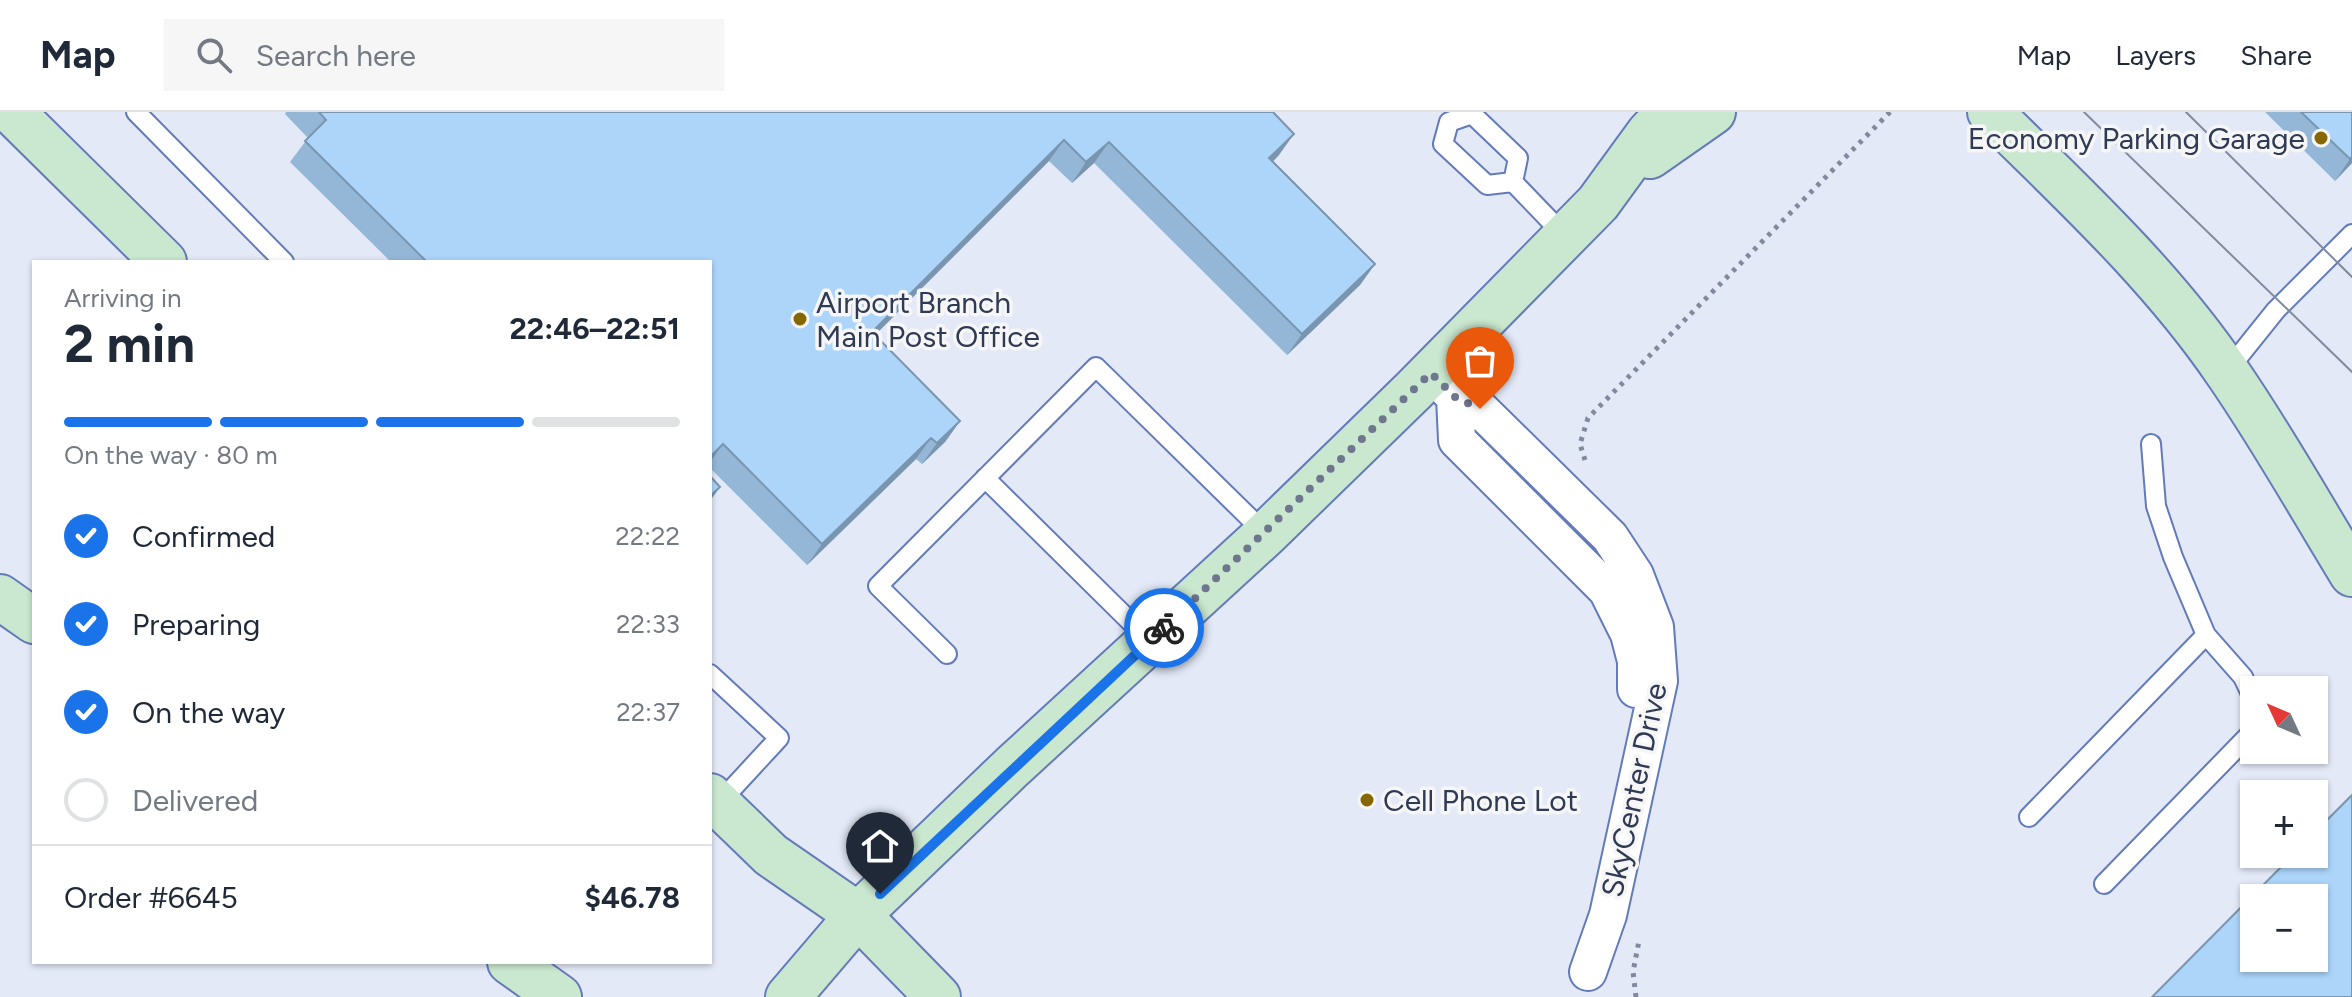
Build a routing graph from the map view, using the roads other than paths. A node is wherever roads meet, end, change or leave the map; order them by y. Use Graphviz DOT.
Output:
graph roads {
  1 [pos="9,112"];
  2 [pos="136,112"];
  3 [pos="1669,112"];
  4 [pos="1713,112"];
  5 [pos="1990,112"];
  6 [pos="1444,117"];
  7 [pos="0,122"];
  8 [pos="1513,182"];
  9 [pos="1598,203"];
  10 [pos="2352,234"];
  11 [pos="1565,236"];
  12 [pos="162,260"];
  13 [pos="282,260"];
  14 [pos="2227,371"];
  15 [pos="1443,385"];
  16 [pos="2151,444"];
  17 [pos="985,478"];
  18 [pos="1266,534"];
  19 [pos="2352,574"];
  20 [pos="0,597"];
  21 [pos="32,620"];
  22 [pos="2206,635"];
  23 [pos="1150,641"];
  24 [pos="947,654"];
  25 [pos="712,676"];
  26 [pos="2242,676"];
  27 [pos="2240,744"];
  28 [pos="714,800"];
  29 [pos="2029,817"];
  30 [pos="2104,884"];
  31 [pos="858,915"];
  32 [pos="513,964"];
  33 [pos="1589,985"];
  34 [pos="559,997"];
  35 [pos="758,997"];
  36 [pos="788,997"];
  37 [pos="938,997"];
  1 -- 7 [label="street"];
  1 -- 12 [label="street"];
  2 -- 13 [label="lane"];
  3 -- 9 [label="street"];
  4 -- 9 [label="street"];
  5 -- 14 [label="street"];
  6 -- 8 [label="lane"];
  6 -- 8 [label="lane"];
  8 -- 11 [label="lane"];
  9 -- 11 [label="street"];
  10 -- 14 [label="lane"];
  11 -- 15 [label="street"];
  14 -- 19 [label="street"];
  15 -- 18 [label="street"];
  15 -- 33 [label="street, SkyCenter Drive"];
  16 -- 22 [label="lane"];
  17 -- 18 [label="lane"];
  17 -- 23 [label="lane"];
  17 -- 24 [label="lane"];
  18 -- 23 [label="street"];
  20 -- 21 [label="street"];
  22 -- 26 [label="lane"];
  22 -- 29 [label="lane"];
  23 -- 31 [label="street"];
  25 -- 28 [label="lane"];
  27 -- 30 [label="lane"];
  28 -- 31 [label="street"];
  31 -- 35 [label="street"];
  31 -- 36 [label="street"];
  31 -- 37 [label="street"];
  32 -- 34 [label="street"];
}
